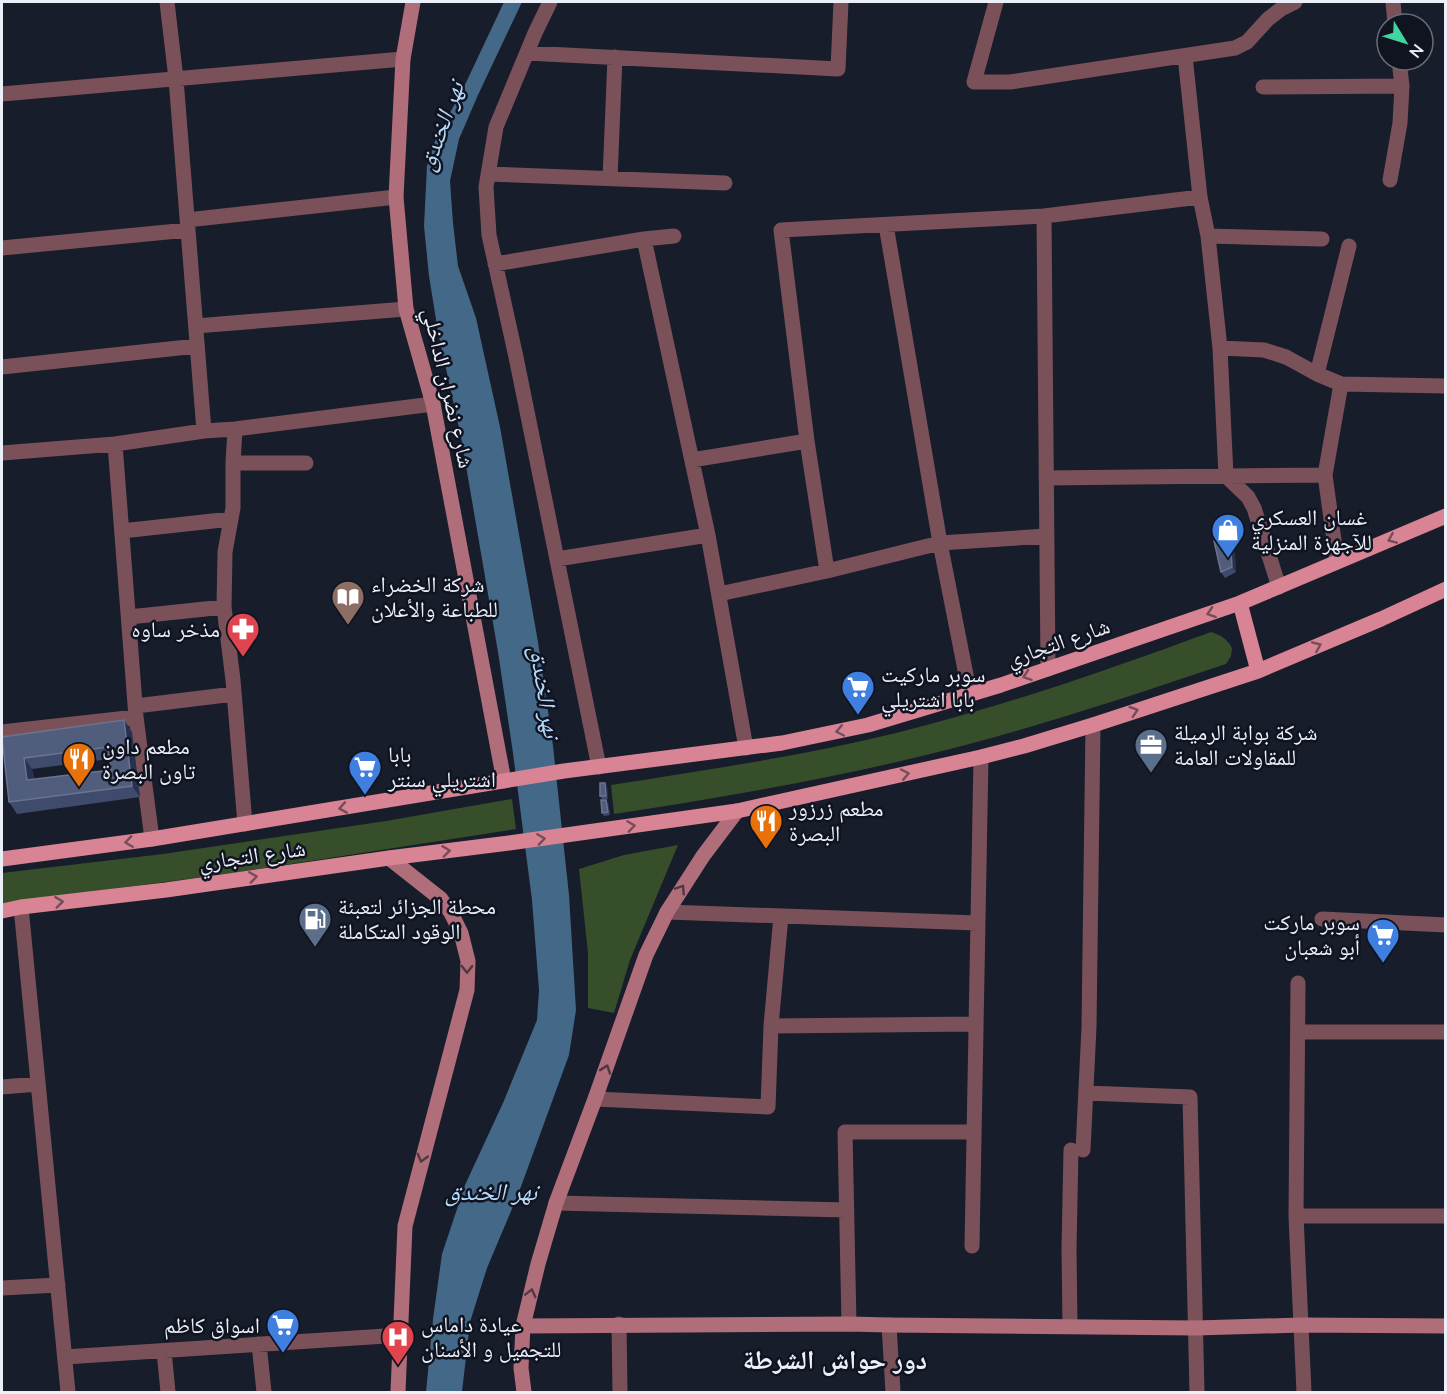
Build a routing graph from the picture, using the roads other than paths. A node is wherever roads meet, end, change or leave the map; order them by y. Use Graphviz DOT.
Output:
graph roads {
  1 [pos="166,2"];
  2 [pos="413,2"];
  3 [pos="550,2"];
  4 [pos="841,2"];
  5 [pos="996,2"];
  6 [pos="1295,2"];
  7 [pos="527,53"];
  8 [pos="1185,56"];
  9 [pos="615,57"];
  10 [pos="403,59"];
  11 [pos="1400,72"];
  12 [pos="176,79"];
  13 [pos="1402,86"];
  14 [pos="1263,87"];
  15 [pos="2,94"];
  16 [pos="488,174"];
  17 [pos="610,179"];
  18 [pos="1390,180"];
  19 [pos="725,183"];
  20 [pos="396,197"];
  21 [pos="1200,197"];
  22 [pos="1044,216"];
  23 [pos="188,225"];
  24 [pos="886,225"];
  25 [pos="675,236"];
  26 [pos="1209,236"];
  27 [pos="1322,238"];
  28 [pos="644,239"];
  29 [pos="1349,246"];
  30 [pos="2,248"];
  31 [pos="495,264"];
  32 [pos="406,309"];
  33 [pos="196,326"];
  34 [pos="197,346"];
  35 [pos="1220,348"];
  36 [pos="2,367"];
  37 [pos="1317,374"];
  38 [pos="1341,384"];
  39 [pos="1446,386"];
  40 [pos="433,404"];
  41 [pos="236,429"];
  42 [pos="204,431"];
  43 [pos="807,441"];
  44 [pos="116,444"];
  45 [pos="2,453"];
  46 [pos="692,460"];
  47 [pos="233,463"];
  48 [pos="306,463"];
  49 [pos="1325,475"];
  50 [pos="1226,476"];
  51 [pos="1046,478"];
  52 [pos="1446,516"];
  53 [pos="231,519"];
  54 [pos="122,531"];
  55 [pos="708,535"];
  56 [pos="1047,536"];
  57 [pos="940,543"];
  58 [pos="557,559"];
  59 [pos="1337,562"];
  60 [pos="827,570"];
  61 [pos="1278,586"];
  62 [pos="1446,589"];
  63 [pos="719,594"];
  64 [pos="1240,603"];
  65 [pos="224,607"];
  66 [pos="129,617"];
  67 [pos="1048,669"];
  68 [pos="1258,671"];
  69 [pos="234,694"];
  70 [pos="970,694"];
  71 [pos="136,711"];
  72 [pos="1093,725"];
  73 [pos="2,732"];
  74 [pos="746,748"];
  75 [pos="981,757"];
  76 [pos="599,767"];
  77 [pos="504,781"];
  78 [pos="737,811"];
  79 [pos="245,824"];
  80 [pos="152,839"];
  81 [pos="389,858"];
  82 [pos="2,860"];
  83 [pos="21,907"];
  84 [pos="2,911"];
  85 [pos="667,912"];
  86 [pos="781,916"];
  87 [pos="1322,919"];
  88 [pos="978,923"];
  89 [pos="1446,925"];
  90 [pos="1298,982"];
  91 [pos="976,1024"];
  92 [pos="771,1026"];
  93 [pos="1298,1032"];
  94 [pos="1446,1032"];
  95 [pos="38,1084"];
  96 [pos="2,1087"];
  97 [pos="1086,1093"];
  98 [pos="596,1099"];
  99 [pos="974,1132"];
  100 [pos="556,1203"];
  101 [pos="847,1210"];
  102 [pos="1296,1216"];
  103 [pos="1446,1216"];
  104 [pos="972,1246"];
  105 [pos="58,1285"];
  106 [pos="2,1288"];
  107 [pos="618,1324"];
  108 [pos="849,1324"];
  109 [pos="1301,1325"];
  110 [pos="523,1326"];
  111 [pos="889,1326"];
  112 [pos="1070,1326"];
  113 [pos="1446,1326"];
  114 [pos="1196,1328"];
  115 [pos="400,1335"];
  116 [pos="259,1344"];
  117 [pos="164,1351"];
  118 [pos="65,1357"];
  119 [pos="68,1392"];
  120 [pos="168,1392"];
  121 [pos="264,1392"];
  122 [pos="398,1392"];
  123 [pos="524,1392"];
  124 [pos="621,1392"];
  125 [pos="892,1392"];
  126 [pos="1197,1392"];
  127 [pos="1304,1392"];
  1 -- 12 [label="street"];
  2 -- 10 [label="street, شارع نضران الداخلي"];
  3 -- 7 [label="street"];
  4 -- 9 [label="street"];
  5 -- 8 [label="street"];
  6 -- 8 [label="street"];
  7 -- 9 [label="street"];
  7 -- 16 [label="street"];
  8 -- 21 [label="street"];
  9 -- 17 [label="street"];
  10 -- 12 [label="street"];
  10 -- 20 [label="street, شارع نضران الداخلي"];
  11 -- 13 [label="street"];
  12 -- 15 [label="street"];
  12 -- 23 [label="street"];
  13 -- 14 [label="street"];
  13 -- 18 [label="street"];
  16 -- 17 [label="street"];
  16 -- 31 [label="street"];
  17 -- 19 [label="street"];
  20 -- 23 [label="street"];
  20 -- 32 [label="street, شارع نضران الداخلي"];
  21 -- 22 [label="street"];
  21 -- 26 [label="street"];
  22 -- 24 [label="street"];
  22 -- 51 [label="street"];
  23 -- 30 [label="street"];
  23 -- 33 [label="street"];
  24 -- 43 [label="street"];
  24 -- 57 [label="street"];
  25 -- 28 [label="street"];
  26 -- 27 [label="street"];
  26 -- 35 [label="street"];
  28 -- 31 [label="street"];
  28 -- 46 [label="street"];
  29 -- 37 [label="street"];
  31 -- 58 [label="street"];
  32 -- 33 [label="street"];
  32 -- 40 [label="street, شارع نضران الداخلي"];
  33 -- 34 [label="street"];
  34 -- 36 [label="street"];
  34 -- 42 [label="street"];
  35 -- 37 [label="street"];
  35 -- 50 [label="street"];
  37 -- 38 [label="street"];
  38 -- 39 [label="street"];
  38 -- 49 [label="street"];
  40 -- 41 [label="street"];
  40 -- 77 [label="street, شارع نضران الداخلي"];
  41 -- 42 [label="street"];
  41 -- 47 [label="street"];
  42 -- 44 [label="street"];
  43 -- 46 [label="street"];
  43 -- 60 [label="street"];
  44 -- 45 [label="street"];
  44 -- 54 [label="street"];
  46 -- 55 [label="street"];
  47 -- 48 [label="street"];
  47 -- 53 [label="street"];
  49 -- 50 [label="street"];
  49 -- 59 [label="street"];
  50 -- 51 [label="street"];
  50 -- 61 [label="street"];
  51 -- 56 [label="street"];
  52 -- 59 [label="main road, شارع التجاري, one-way"];
  53 -- 54 [label="street"];
  53 -- 65 [label="street"];
  54 -- 66 [label="street"];
  55 -- 58 [label="street"];
  55 -- 63 [label="street"];
  56 -- 57 [label="street"];
  56 -- 67 [label="street"];
  57 -- 60 [label="street"];
  57 -- 70 [label="street"];
  58 -- 76 [label="street"];
  59 -- 61 [label="main road, شارع التجاري"];
  60 -- 63 [label="street"];
  61 -- 64 [label="main road, شارع التجاري"];
  68 -- 62 [label="main road, one-way"];
  63 -- 74 [label="street"];
  64 -- 67 [label="main road, شارع التجاري, one-way"];
  64 -- 68 [label="main road"];
  65 -- 66 [label="street"];
  65 -- 69 [label="street"];
  66 -- 71 [label="street"];
  67 -- 70 [label="main road, شارع التجاري, one-way"];
  72 -- 68 [label="main road, one-way"];
  69 -- 71 [label="street"];
  69 -- 79 [label="street"];
  70 -- 74 [label="main road, شارع التجاري, one-way"];
  71 -- 73 [label="street"];
  71 -- 80 [label="street"];
  72 -- 75 [label="main road"];
  72 -- 97 [label="street"];
  74 -- 76 [label="main road, شارع التجاري"];
  78 -- 75 [label="main road, one-way"];
  75 -- 88 [label="street"];
  76 -- 77 [label="main road, شارع التجاري"];
  77 -- 79 [label="main road, شارع التجاري, one-way"];
  81 -- 78 [label="main road, شارع التجاري, one-way"];
  85 -- 78 [label="street, one-way"];
  79 -- 80 [label="main road, شارع التجاري"];
  80 -- 82 [label="main road, شارع التجاري, one-way"];
  83 -- 81 [label="main road, شارع التجاري, one-way"];
  81 -- 115 [label="street, one-way"];
  83 -- 84 [label="main road, شارع التجاري"];
  83 -- 95 [label="street"];
  85 -- 86 [label="street"];
  98 -- 85 [label="street, one-way"];
  86 -- 88 [label="street"];
  86 -- 92 [label="street"];
  87 -- 89 [label="street"];
  88 -- 91 [label="street"];
  90 -- 93 [label="street"];
  91 -- 92 [label="street"];
  91 -- 99 [label="street"];
  92 -- 98 [label="street"];
  93 -- 94 [label="street"];
  93 -- 102 [label="street"];
  95 -- 96 [label="street"];
  95 -- 105 [label="street"];
  97 -- 112 [label="street"];
  97 -- 114 [label="street"];
  98 -- 100 [label="street"];
  99 -- 101 [label="street"];
  99 -- 104 [label="street"];
  100 -- 101 [label="street"];
  110 -- 100 [label="street, one-way"];
  101 -- 108 [label="street"];
  102 -- 103 [label="street"];
  102 -- 109 [label="street"];
  105 -- 106 [label="street"];
  105 -- 118 [label="street"];
  107 -- 108 [label="street"];
  107 -- 110 [label="street"];
  107 -- 124 [label="street"];
  108 -- 111 [label="street"];
  109 -- 113 [label="street"];
  109 -- 114 [label="street"];
  109 -- 127 [label="street"];
  110 -- 123 [label="street"];
  111 -- 112 [label="street"];
  111 -- 125 [label="street"];
  112 -- 114 [label="street"];
  114 -- 126 [label="street"];
  115 -- 116 [label="street"];
  115 -- 122 [label="street"];
  116 -- 117 [label="street"];
  116 -- 121 [label="street"];
  117 -- 118 [label="street"];
  117 -- 120 [label="street"];
  118 -- 119 [label="street"];
}
